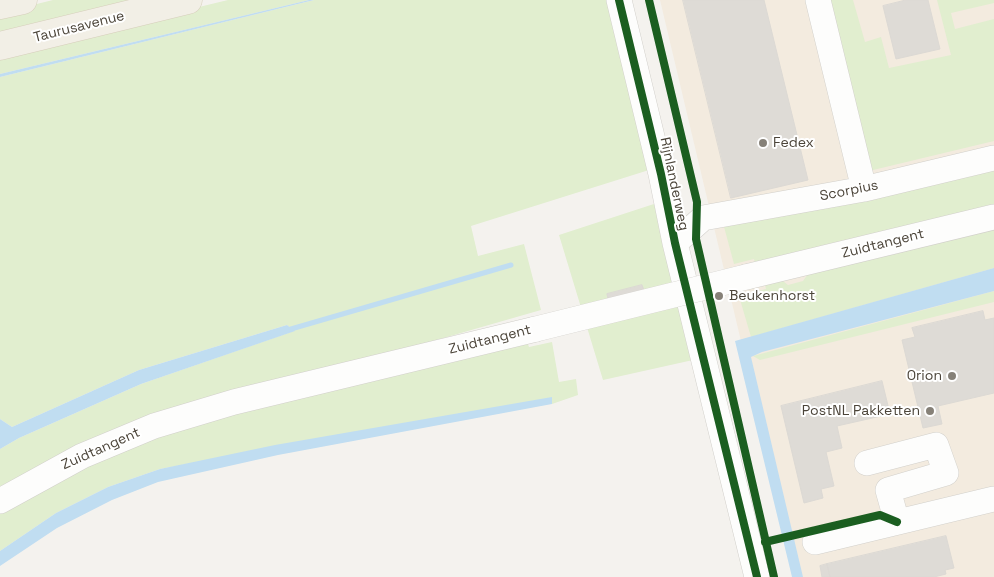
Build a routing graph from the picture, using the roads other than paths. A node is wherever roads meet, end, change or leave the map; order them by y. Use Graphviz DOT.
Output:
graph roads {
  1 [pos="22,0"];
  2 [pos="188,0"];
  3 [pos="618,0"];
  4 [pos="818,0"];
  5 [pos="0,5"];
  6 [pos="0,46"];
  7 [pos="994,158"];
  8 [pos="663,188"];
  9 [pos="864,189"];
  10 [pos="994,217"];
  11 [pos="703,218"];
  12 [pos="674,243"];
  13 [pos="868,463"];
  14 [pos="994,500"];
  15 [pos="0,501"];
  16 [pos="897,522"];
  17 [pos="815,542"];
  18 [pos="757,577"];
  1 -- 5 [label="main road"];
  2 -- 6 [label="main road, Taurusavenue"];
  3 -- 8 [label="street, Rijnlanderweg"];
  4 -- 9 [label="street"];
  7 -- 9 [label="street, Scorpius"];
  8 -- 11 [label="street"];
  8 -- 12 [label="street, Rijnlanderweg"];
  9 -- 11 [label="street, Scorpius"];
  10 -- 15 [label="street, Zuidtangent, bridge"];
  11 -- 12 [label="street"];
  12 -- 18 [label="street, Rijnlanderweg"];
  13 -- 16 [label="street"];
  14 -- 16 [label="street"];
  16 -- 17 [label="street"];
}
